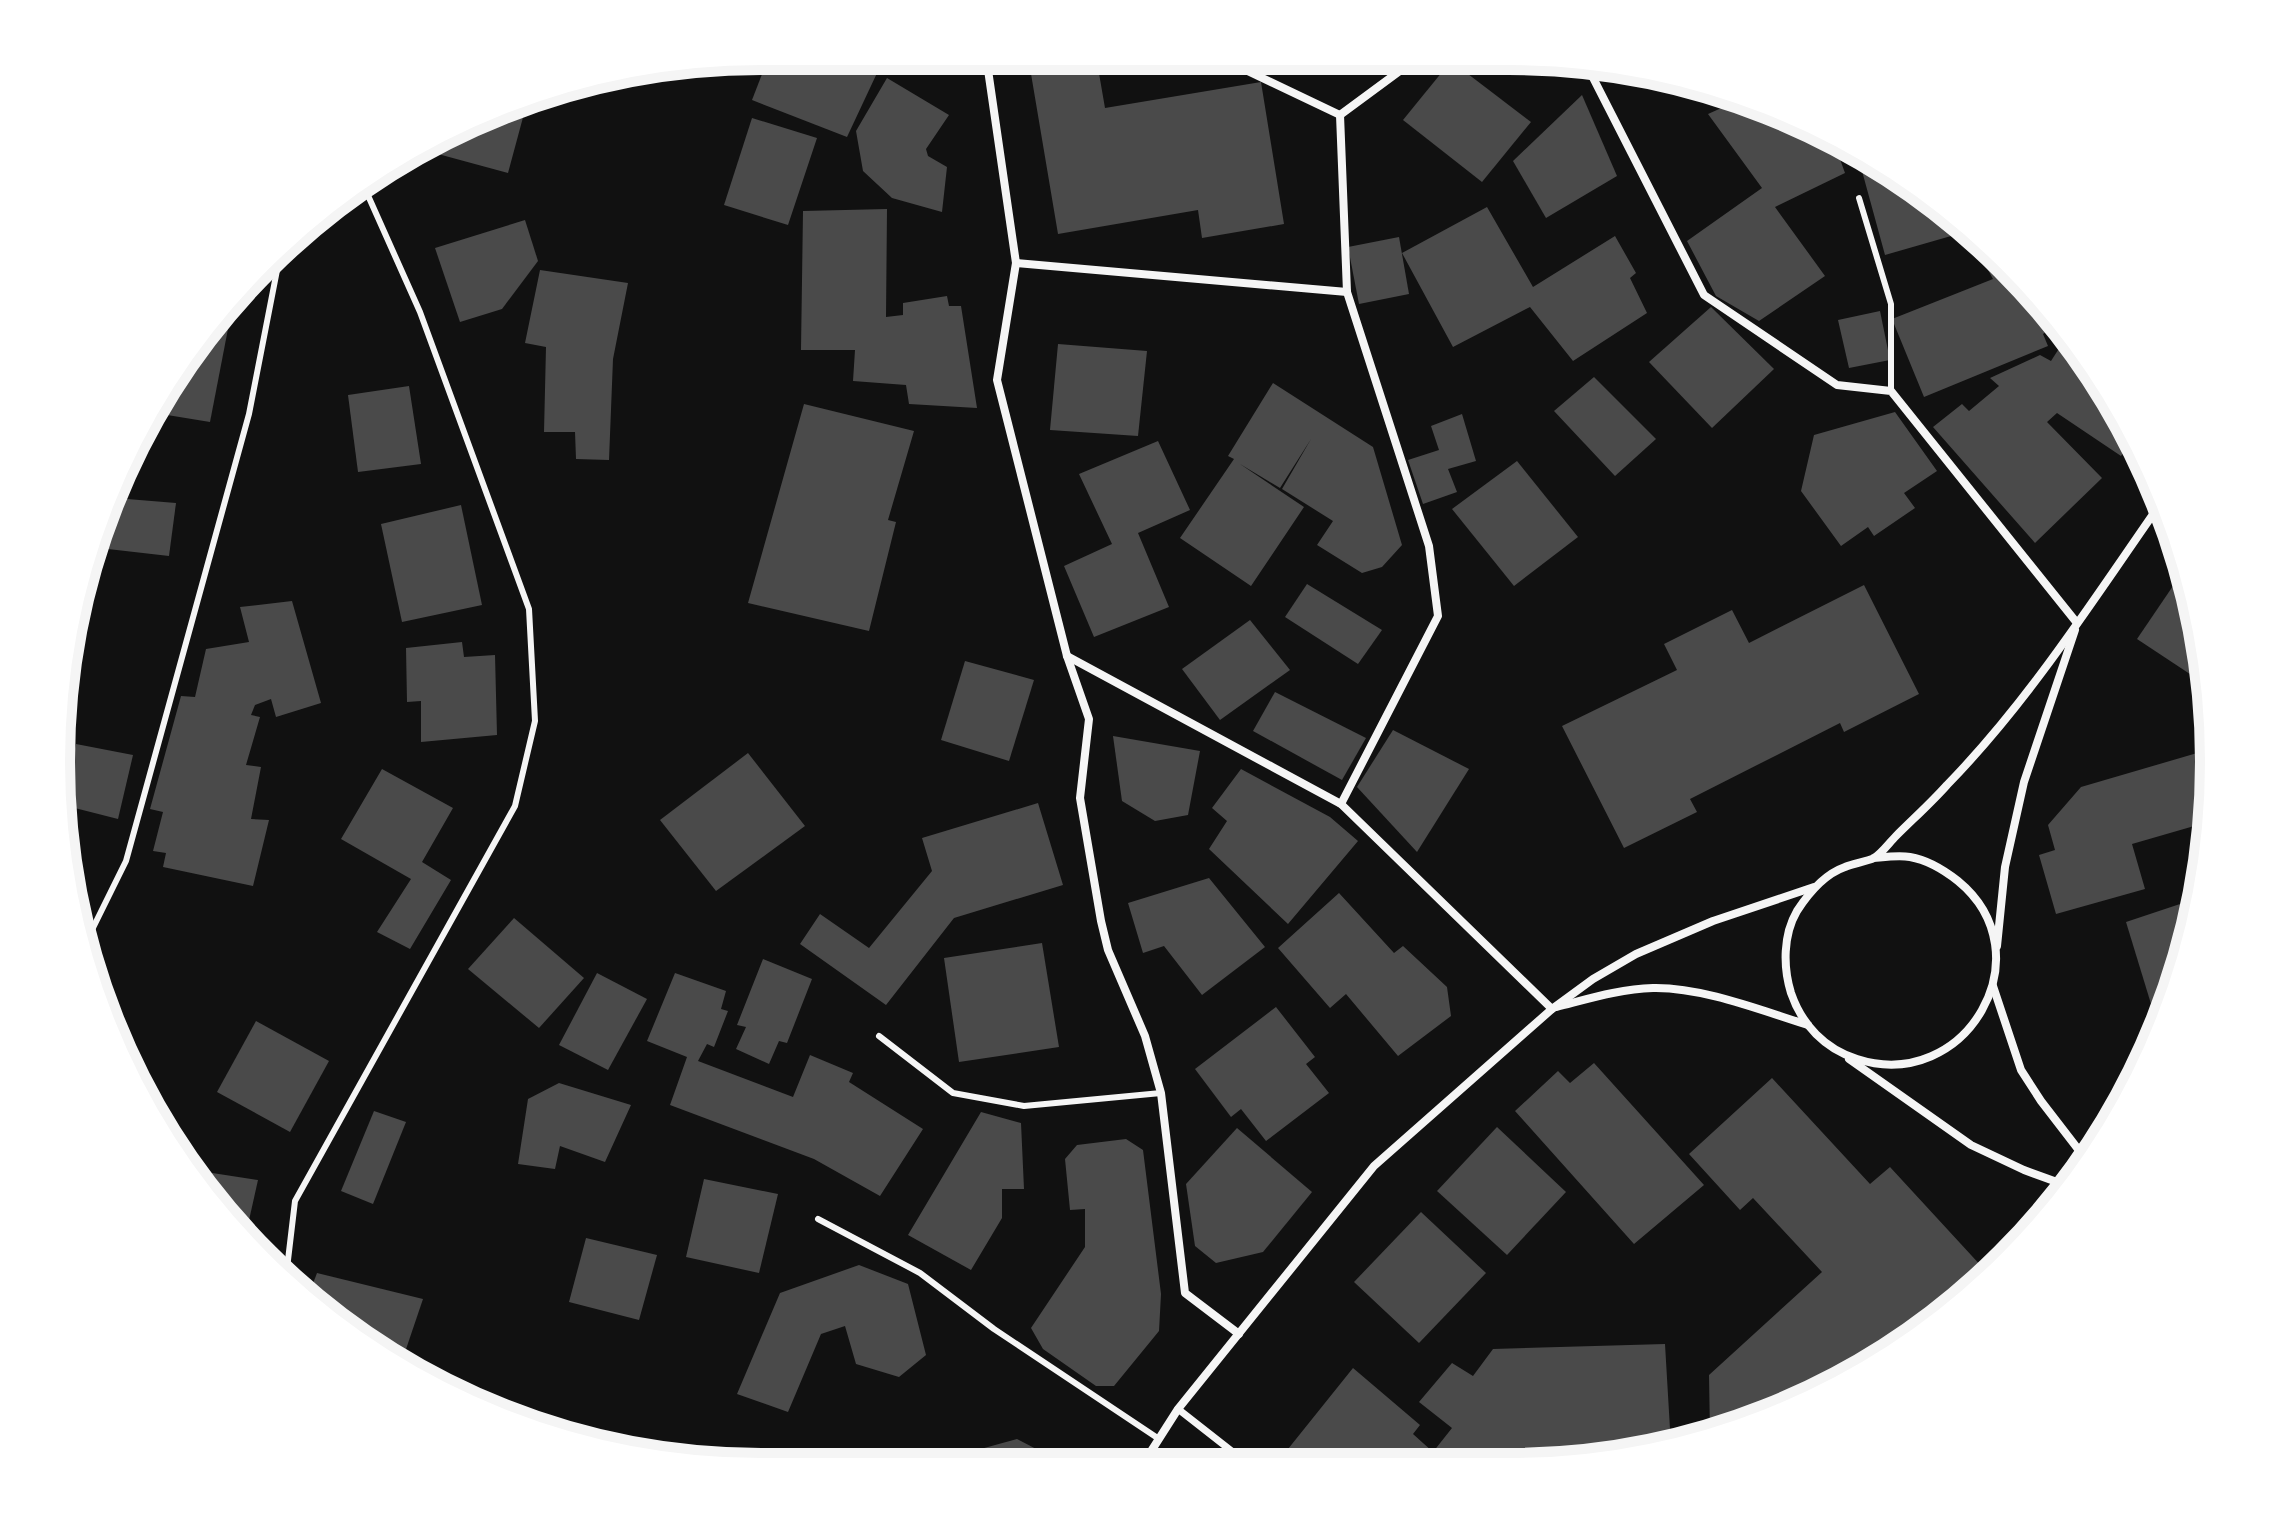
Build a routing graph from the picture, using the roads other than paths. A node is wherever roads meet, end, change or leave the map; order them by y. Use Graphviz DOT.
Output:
graph roads {
  1 [pos="988,70"];
  2 [pos="1245,70"];
  3 [pos="1401,70"];
  4 [pos="1592,75"];
  5 [pos="1340,115"];
  6 [pos="367,194"];
  7 [pos="1859,198"];
  8 [pos="1016,263"];
  9 [pos="277,269"];
  10 [pos="1347,292"];
  11 [pos="1891,391"];
  12 [pos="2153,514"];
  13 [pos="2077,623"];
  14 [pos="1067,656"];
  15 [pos="1341,804"];
  16 [pos="1874,858"];
  17 [pos="1814,887"];
  18 [pos="92,931"];
  19 [pos="1996,955"];
  20 [pos="1993,986"];
  21 [pos="1552,1009"];
  22 [pos="1808,1025"];
  23 [pos="879,1036"];
  24 [pos="1842,1054"];
  25 [pos="1161,1093"];
  26 [pos="2079,1151"];
  27 [pos="2057,1182"];
  28 [pos="818,1219"];
  29 [pos="288,1264"];
  30 [pos="1239,1334"];
  31 [pos="1178,1409"];
  32 [pos="1159,1439"];
  33 [pos="1150,1453"];
  34 [pos="1234,1453"];
  1 -- 8 [label="street"];
  2 -- 5 [label="street"];
  3 -- 5 [label="street"];
  4 -- 11 [label="street"];
  5 -- 10 [label="street"];
  6 -- 29 [label="lane"];
  7 -- 11 [label="lane"];
  8 -- 10 [label="street"];
  8 -- 14 [label="street"];
  9 -- 18 [label="lane"];
  10 -- 15 [label="street"];
  11 -- 13 [label="street"];
  12 -- 13 [label="street"];
  13 -- 16 [label="street"];
  13 -- 19 [label="street"];
  14 -- 15 [label="street"];
  14 -- 25 [label="street"];
  15 -- 21 [label="street"];
  16 -- 17 [label="street"];
  16 -- 19 [label="street"];
  17 -- 21 [label="street"];
  17 -- 22 [label="street"];
  19 -- 20 [label="street"];
  20 -- 24 [label="street"];
  20 -- 26 [label="street"];
  21 -- 22 [label="street"];
  21 -- 30 [label="street"];
  22 -- 24 [label="street"];
  23 -- 25 [label="lane"];
  24 -- 27 [label="street"];
  25 -- 30 [label="street"];
  28 -- 32 [label="lane"];
  30 -- 31 [label="street"];
  31 -- 32 [label="street"];
  31 -- 34 [label="street"];
  32 -- 33 [label="street"];
}
